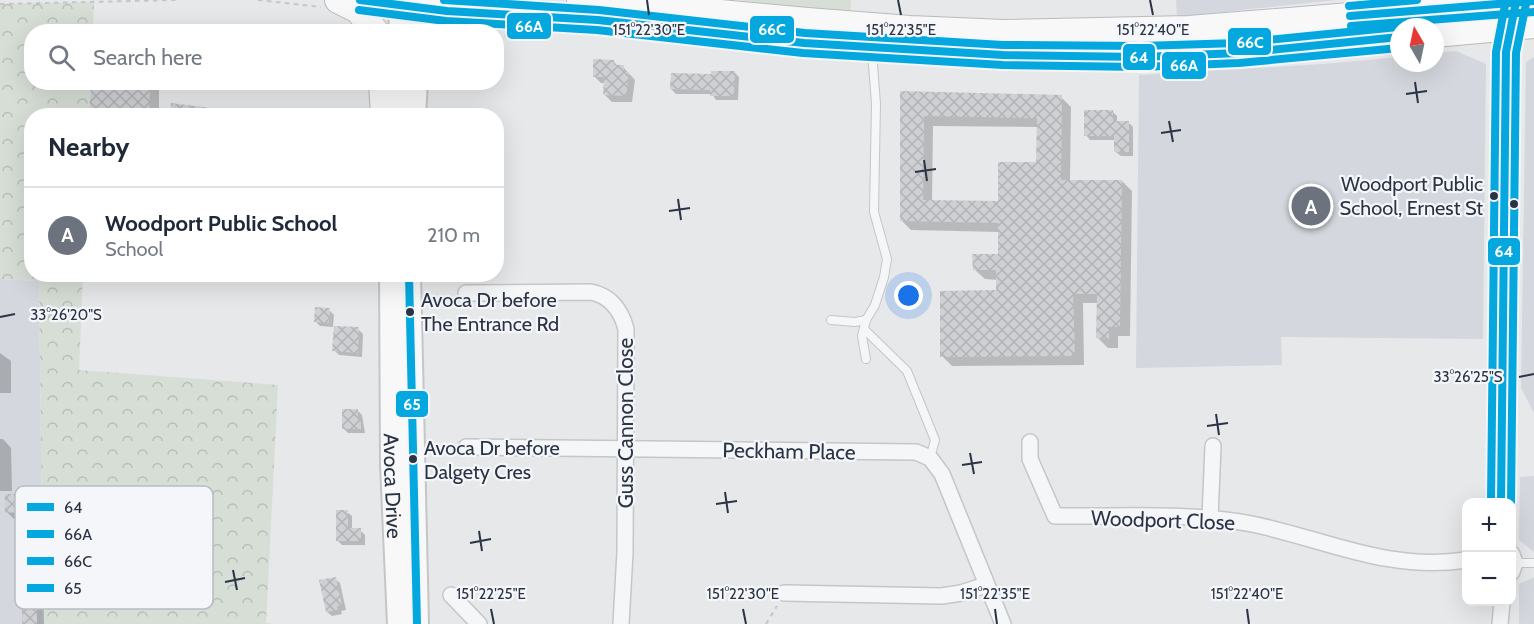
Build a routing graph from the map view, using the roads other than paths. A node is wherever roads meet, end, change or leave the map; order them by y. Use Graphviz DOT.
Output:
graph roads {
  1 [pos="360,0"];
  2 [pos="580,0"];
  3 [pos="1522,1"];
  4 [pos="333,4"];
  5 [pos="1458,4"];
  6 [pos="1379,7"];
  7 [pos="413,9"];
  8 [pos="528,15"];
  9 [pos="369,24"];
  10 [pos="405,24"];
  11 [pos="503,24"];
  12 [pos="1522,26"];
  13 [pos="1444,33"];
  14 [pos="1390,38"];
  15 [pos="871,48"];
  16 [pos="382,90"];
  17 [pos="398,90"];
  18 [pos="416,90"];
  19 [pos="384,108"];
  20 [pos="396,108"];
  21 [pos="414,108"];
  22 [pos="391,282"];
  23 [pos="409,282"];
  24 [pos="466,293"];
  25 [pos="831,320"];
  26 [pos="866,320"];
  27 [pos="864,329"];
  28 [pos="866,359"];
  29 [pos="1030,442"];
  30 [pos="1213,446"];
  31 [pos="466,447"];
  32 [pos="625,449"];
  33 [pos="930,458"];
  34 [pos="1501,498"];
  35 [pos="1210,518"];
  36 [pos="1462,562"];
  37 [pos="1516,563"];
  38 [pos="1534,563"];
  39 [pos="986,585"];
  40 [pos="784,593"];
  41 [pos="451,595"];
  42 [pos="399,624"];
  43 [pos="417,624"];
  44 [pos="479,624"];
  45 [pos="621,624"];
  46 [pos="1003,624"];
  1 -- 7 [label="highway"];
  2 -- 6 [label="highway"];
  3 -- 5 [label="highway"];
  3 -- 12 [label="street"];
  4 -- 9 [label="highway"];
  5 -- 6 [label="highway"];
  7 -- 8 [label="highway"];
  7 -- 10 [label="main road"];
  8 -- 11 [label="highway"];
  8 -- 15 [label="highway"];
  12 -- 13 [label="highway"];
  12 -- 34 [label="street"];
  14 -- 15 [label="highway"];
  15 -- 26 [label="lane"];
  16 -- 19 [label="highway"];
  17 -- 20 [label="main road"];
  18 -- 21 [label="main road"];
  22 -- 42 [label="main road, Avoca Drive"];
  23 -- 43 [label="main road, Avoca Drive"];
  24 -- 32 [label="street, Guss Cannon Close"];
  25 -- 26 [label="lane"];
  26 -- 27 [label="lane"];
  27 -- 28 [label="lane"];
  27 -- 33 [label="lane"];
  29 -- 35 [label="street, Woodport Close"];
  30 -- 35 [label="street"];
  31 -- 32 [label="street, Peckham Place"];
  32 -- 33 [label="street, Peckham Place"];
  32 -- 45 [label="street, Guss Cannon Close"];
  33 -- 39 [label="street"];
  35 -- 36 [label="street, Woodport Close"];
  37 -- 38 [label="lane"];
  39 -- 40 [label="street"];
  39 -- 46 [label="street"];
  41 -- 44 [label="street"];
}
